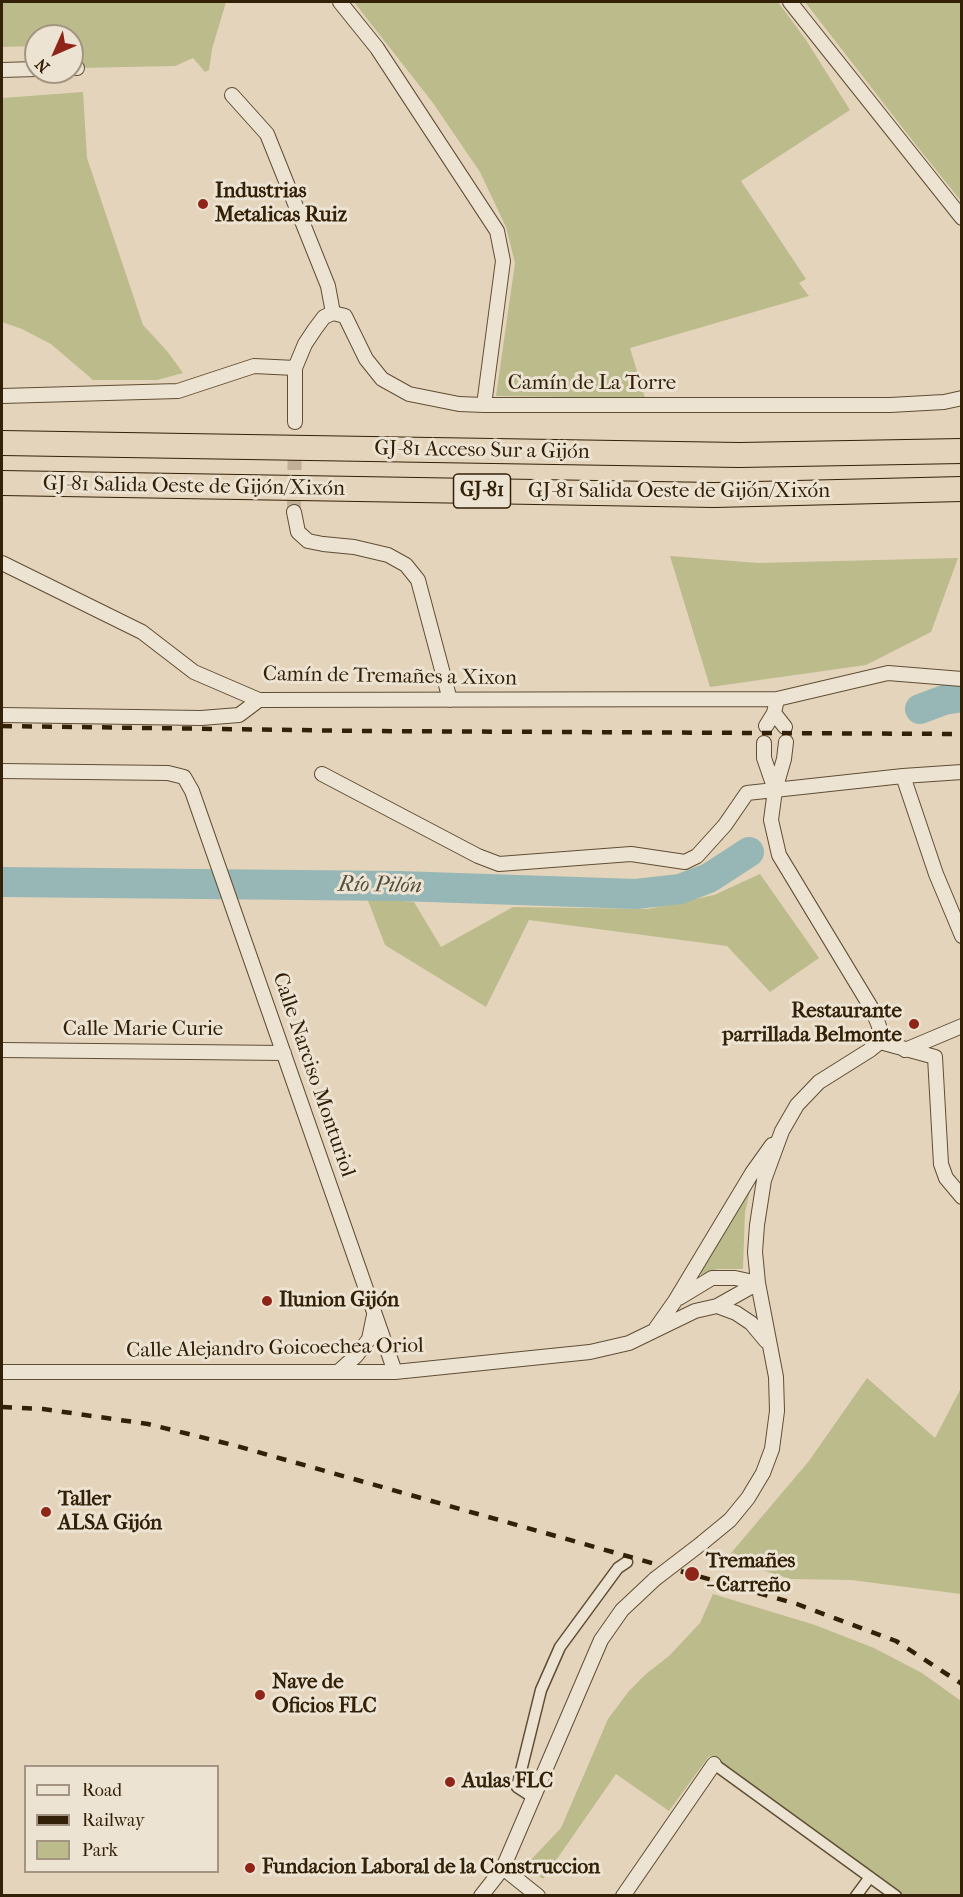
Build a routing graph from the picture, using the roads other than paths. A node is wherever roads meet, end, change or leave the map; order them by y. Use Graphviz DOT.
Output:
graph roads {
  1 [pos="340,2"];
  2 [pos="790,2"];
  3 [pos="24,69"];
  4 [pos="2,70"];
  5 [pos="232,95"];
  6 [pos="962,218"];
  7 [pos="333,313"];
  8 [pos="295,368"];
  9 [pos="2,396"];
  10 [pos="962,398"];
  11 [pos="484,405"];
  12 [pos="295,422"];
  13 [pos="2,443"];
  14 [pos="962,451"];
  15 [pos="2,483"];
  16 [pos="962,489"];
  17 [pos="294,512"];
  18 [pos="2,563"];
  19 [pos="962,679"];
  20 [pos="259,700"];
  21 [pos="450,700"];
  22 [pos="776,706"];
  23 [pos="2,715"];
  24 [pos="766,726"];
  25 [pos="785,727"];
  26 [pos="786,742"];
  27 [pos="764,743"];
  28 [pos="2,771"];
  29 [pos="962,772"];
  30 [pos="322,774"];
  31 [pos="903,776"];
  32 [pos="775,790"];
  33 [pos="962,936"];
  34 [pos="962,1026"];
  35 [pos="880,1042"];
  36 [pos="2,1050"];
  37 [pos="905,1050"];
  38 [pos="284,1053"];
  39 [pos="782,1131"];
  40 [pos="962,1197"];
  41 [pos="758,1282"];
  42 [pos="675,1301"];
  43 [pos="717,1306"];
  44 [pos="375,1313"];
  45 [pos="653,1332"];
  46 [pos="768,1343"];
  47 [pos="339,1371"];
  48 [pos="2,1372"];
  49 [pos="395,1372"];
  50 [pos="627,1562"];
  51 [pos="714,1764"];
  52 [pos="534,1798"];
  53 [pos="503,1868"];
  54 [pos="870,1877"];
  55 [pos="481,1896"];
  56 [pos="538,1896"];
  57 [pos="624,1896"];
  58 [pos="856,1896"];
  59 [pos="896,1896"];
  1 -- 11 [label="street"];
  2 -- 6 [label="street"];
  3 -- 4 [label="street"];
  5 -- 7 [label="street"];
  7 -- 8 [label="street"];
  7 -- 11 [label="street, Camín de La Torre"];
  8 -- 9 [label="street"];
  8 -- 12 [label="street"];
  10 -- 11 [label="street, Camín de La Torre"];
  13 -- 14 [label="highway, GJ-81 Acceso Sur a Gijón / GJ-81"];
  15 -- 16 [label="highway, GJ-81 Salida Oeste de Gijón/Xixón / GJ-81"];
  17 -- 21 [label="street"];
  18 -- 20 [label="street, Camín de Tremañes a Xixon"];
  19 -- 22 [label="street, Camín de Tremañes a Xixon"];
  20 -- 21 [label="street, Camín de Tremañes a Xixon"];
  20 -- 23 [label="street"];
  21 -- 22 [label="street, Camín de Tremañes a Xixon"];
  22 -- 24 [label="street"];
  22 -- 25 [label="street"];
  26 -- 32 [label="street"];
  27 -- 32 [label="street"];
  28 -- 38 [label="street, Calle Narciso Monturiol"];
  29 -- 31 [label="street"];
  30 -- 32 [label="street"];
  31 -- 32 [label="street"];
  31 -- 33 [label="street"];
  32 -- 35 [label="street"];
  34 -- 37 [label="street"];
  35 -- 37 [label="street"];
  35 -- 39 [label="street"];
  36 -- 38 [label="street, Calle Marie Curie"];
  37 -- 40 [label="street"];
  38 -- 44 [label="street, Calle Narciso Monturiol"];
  39 -- 41 [label="street"];
  39 -- 42 [label="street, Calle Alejandro Goicoechea Oriol"];
  41 -- 42 [label="street, Calle Alejandro Goicoechea Oriol"];
  41 -- 43 [label="street, Calle Alejandro Goicoechea Oriol"];
  41 -- 46 [label="street"];
  42 -- 45 [label="street, Calle Alejandro Goicoechea Oriol"];
  43 -- 45 [label="street, Calle Alejandro Goicoechea Oriol"];
  43 -- 46 [label="street"];
  44 -- 47 [label="street"];
  44 -- 49 [label="street, Calle Narciso Monturiol"];
  45 -- 49 [label="street, Calle Alejandro Goicoechea Oriol"];
  46 -- 52 [label="street, bridge"];
  47 -- 48 [label="street, Calle Alejandro Goicoechea Oriol"];
  47 -- 49 [label="street, Calle Alejandro Goicoechea Oriol"];
  50 -- 52 [label="street"];
  51 -- 54 [label="street"];
  51 -- 57 [label="street"];
  52 -- 53 [label="street"];
  53 -- 55 [label="street"];
  53 -- 56 [label="street"];
  54 -- 58 [label="street"];
  54 -- 59 [label="street"];
}
